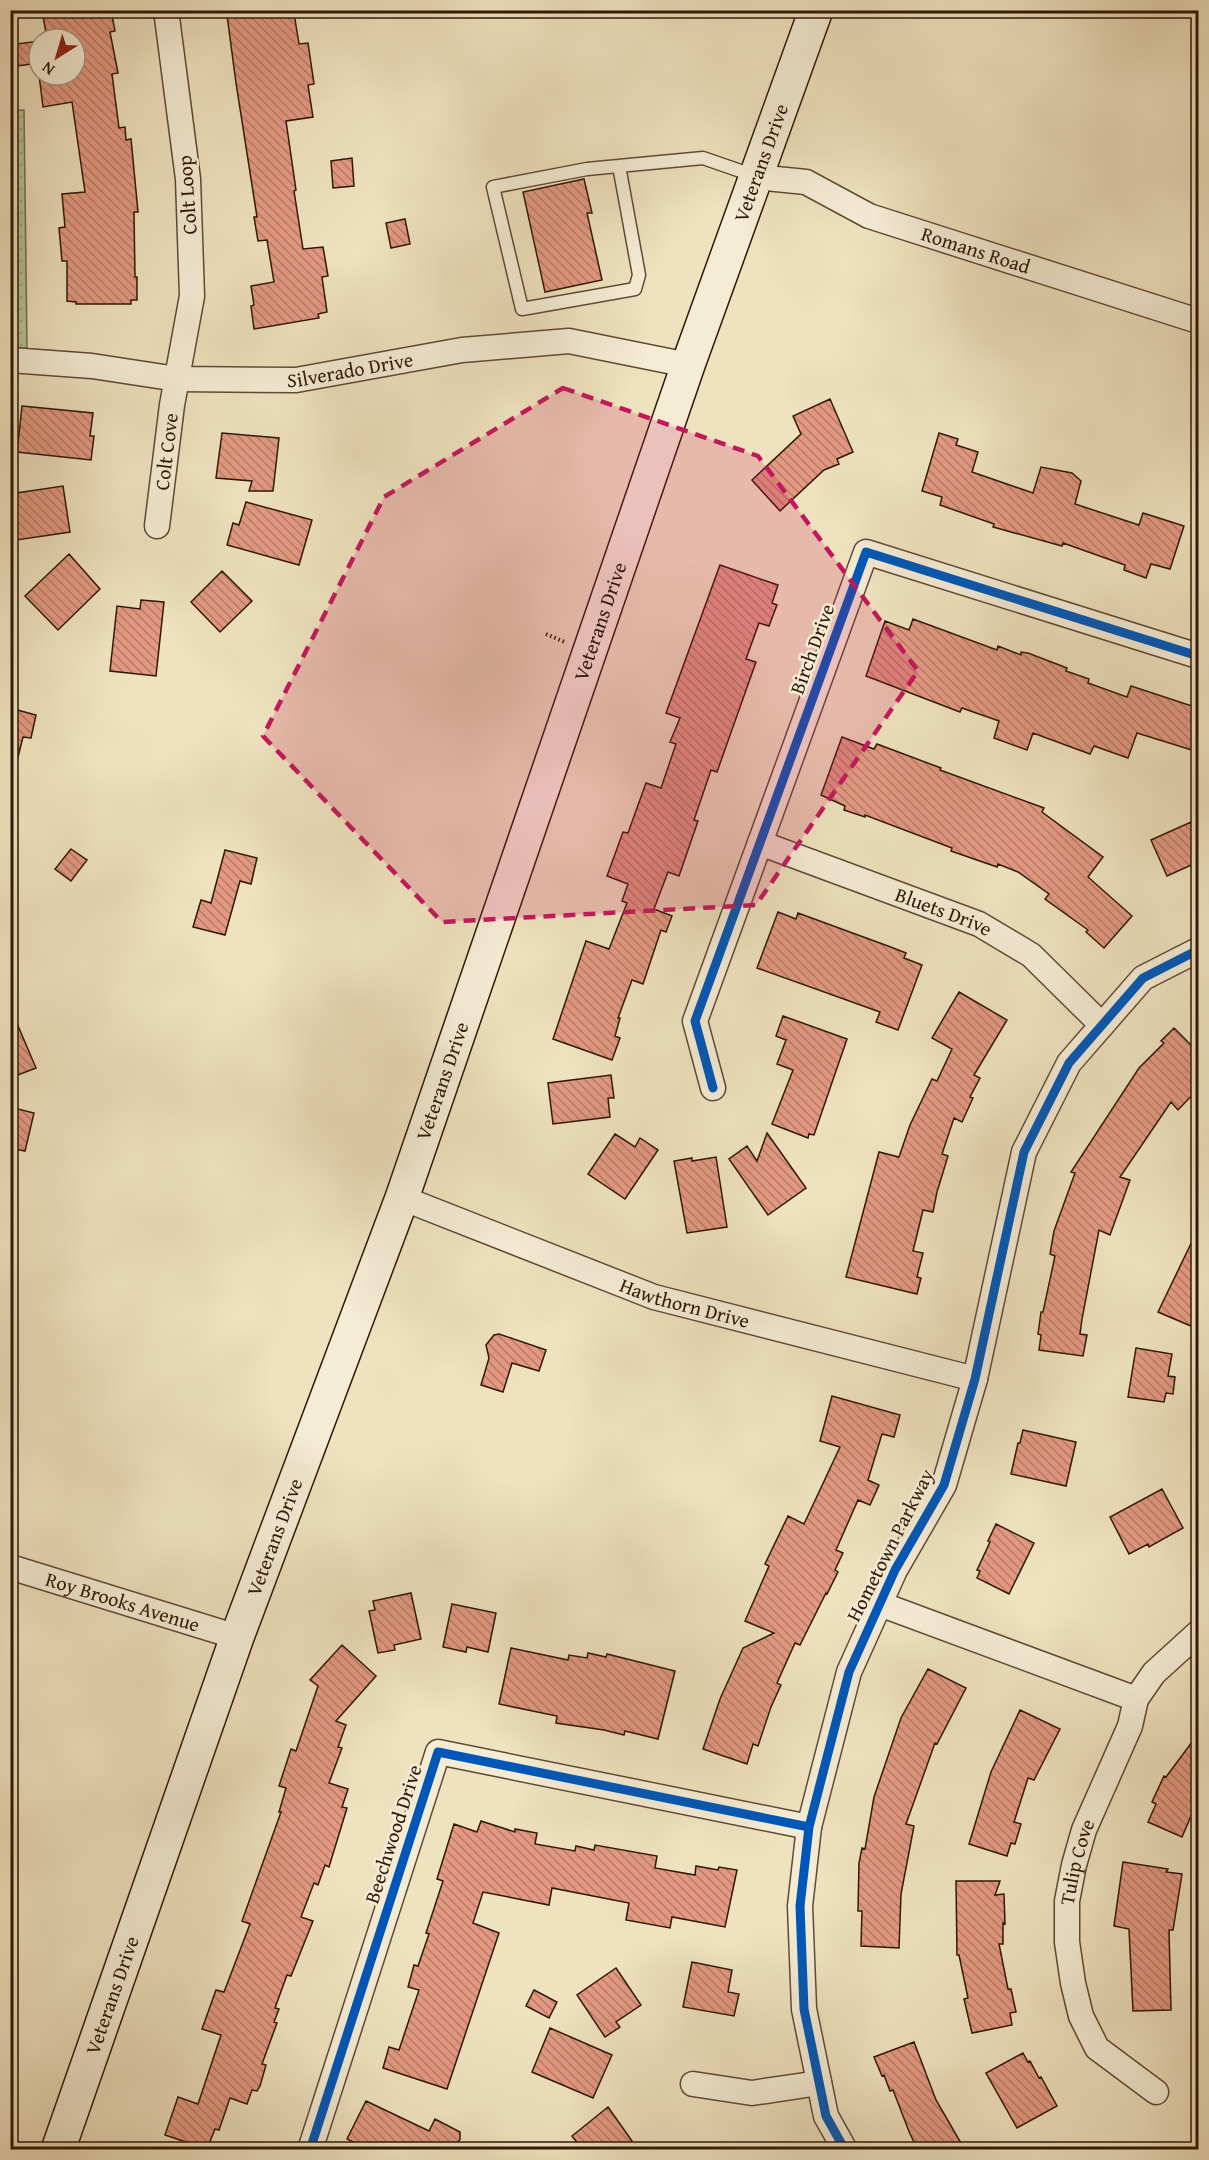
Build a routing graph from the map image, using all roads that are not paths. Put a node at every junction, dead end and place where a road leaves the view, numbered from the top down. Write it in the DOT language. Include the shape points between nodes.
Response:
graph roads {
  1 [pos="166,10"];
  2 [pos="816,10"];
  3 [pos="620,166"];
  4 [pos="756,177"];
  5 [pos="1198,321"];
  6 [pos="10,360"];
  7 [pos="688,365"];
  8 [pos="177,379"];
  9 [pos="157,526"];
  10 [pos="1198,656"];
  11 [pos="760,843"];
  12 [pos="1198,950"];
  13 [pos="1102,1025"];
  14 [pos="713,1088"];
  15 [pos="402,1198"];
  16 [pos="975,1379"];
  17 [pos="10,1567"];
  18 [pos="880,1604"];
  19 [pos="1198,1634"];
  20 [pos="237,1636"];
  21 [pos="1137,1699"];
  22 [pos="809,1827"];
  23 [pos="819,2083"];
  24 [pos="693,2084"];
  25 [pos="1156,2092"];
  26 [pos="58,2150"];
  27 [pos="310,2150"];
  28 [pos="845,2150"];
  1 -- 8 [label="street, Colt Loop" via="188,179 192,296"];
  2 -- 4 [label="main road, Veterans Drive"];
  3 -- 3 [label="lane" via="493,188 522,309 635,289 639,275"];
  3 -- 4 [label="lane" via="703,158"];
  4 -- 5 [label="street, Romans Road" via="806,182 869,216"];
  4 -- 7 [label="main road, Veterans Drive"];
  6 -- 8 [label="street, Silverado Drive" via="92,366"];
  7 -- 8 [label="street, Silverado Drive" via="569,341 462,350 296,380"];
  7 -- 15 [label="main road, Veterans Drive"];
  8 -- 9 [label="street, Colt Cove"];
  10 -- 11 [label="street, Birch Drive" via="866,552"];
  11 -- 13 [label="street, Bluets Drive" via="979,924 1031,955"];
  11 -- 14 [label="street, Birch Drive" via="695,1021"];
  12 -- 13 [label="street, Hometown Parkway" via="1143,978"];
  13 -- 16 [label="street, Hometown Parkway" via="1069,1063 1024,1152"];
  15 -- 16 [label="street, Hawthorn Drive" via="654,1297"];
  15 -- 20 [label="main road, Veterans Drive"];
  16 -- 18 [label="street, Hometown Parkway" via="944,1485"];
  17 -- 20 [label="street, Roy Brooks Avenue"];
  18 -- 21 [label="street"];
  18 -- 22 [label="street, Hometown Parkway" via="849,1672"];
  19 -- 21 [label="street, Tulip Cove" via="1154,1673"];
  20 -- 26 [label="main road, Veterans Drive"];
  21 -- 25 [label="street, Tulip Cove" via="1130,1726 1084,1830 1067,1901 1067,1942 1081,2016 1097,2049"];
  22 -- 23 [label="street, Hometown Parkway" via="800,1906 804,2009"];
  22 -- 27 [label="street, Beechwood Drive" via="438,1752"];
  23 -- 24 [label="street" via="752,2093"];
  23 -- 28 [label="street, Hometown Parkway" via="826,2116"];
}
